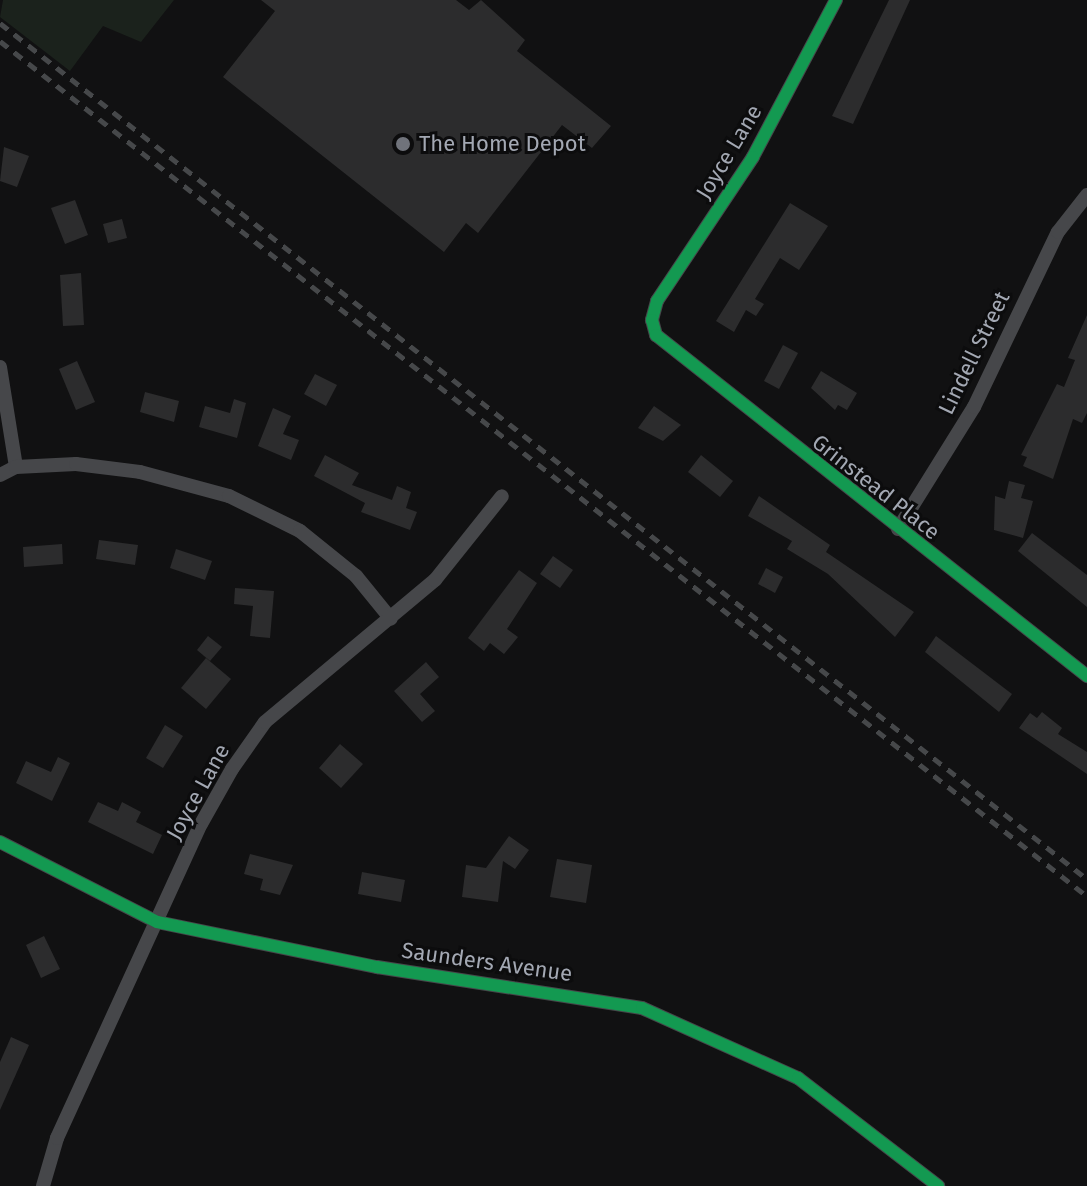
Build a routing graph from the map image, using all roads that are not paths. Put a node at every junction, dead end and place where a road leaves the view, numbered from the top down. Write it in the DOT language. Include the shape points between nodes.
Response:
graph roads {
  1 [pos="836,0"];
  2 [pos="1087,195"];
  3 [pos="652,320"];
  4 [pos="0,367"];
  5 [pos="16,467"];
  6 [pos="0,475"];
  7 [pos="502,496"];
  8 [pos="898,529"];
  9 [pos="391,619"];
  10 [pos="1087,676"];
  11 [pos="0,842"];
  12 [pos="157,922"];
  13 [pos="43,1186"];
  14 [pos="938,1186"];
  1 -- 3 [label="street, Joyce Lane" via="753,157 657,301"];
  2 -- 8 [label="street, Lindell Street" via="1058,232 974,407"];
  3 -- 8 [label="street, Grinstead Place" via="656,335"];
  4 -- 5 [label="street"];
  5 -- 6 [label="street"];
  5 -- 9 [label="street" via="76,464 140,472 229,496 300,531 356,576"];
  7 -- 9 [label="street, Joyce Lane" via="465,546"];
  8 -- 10 [label="street, Grinstead Place"];
  9 -- 12 [label="street, Joyce Lane" via="265,722 201,824"];
  11 -- 12 [label="street, Saunders Avenue"];
  12 -- 13 [label="street, Joyce Lane" via="57,1138"];
  12 -- 14 [label="street, Saunders Avenue" via="377,967 642,1008 798,1078"];
}
